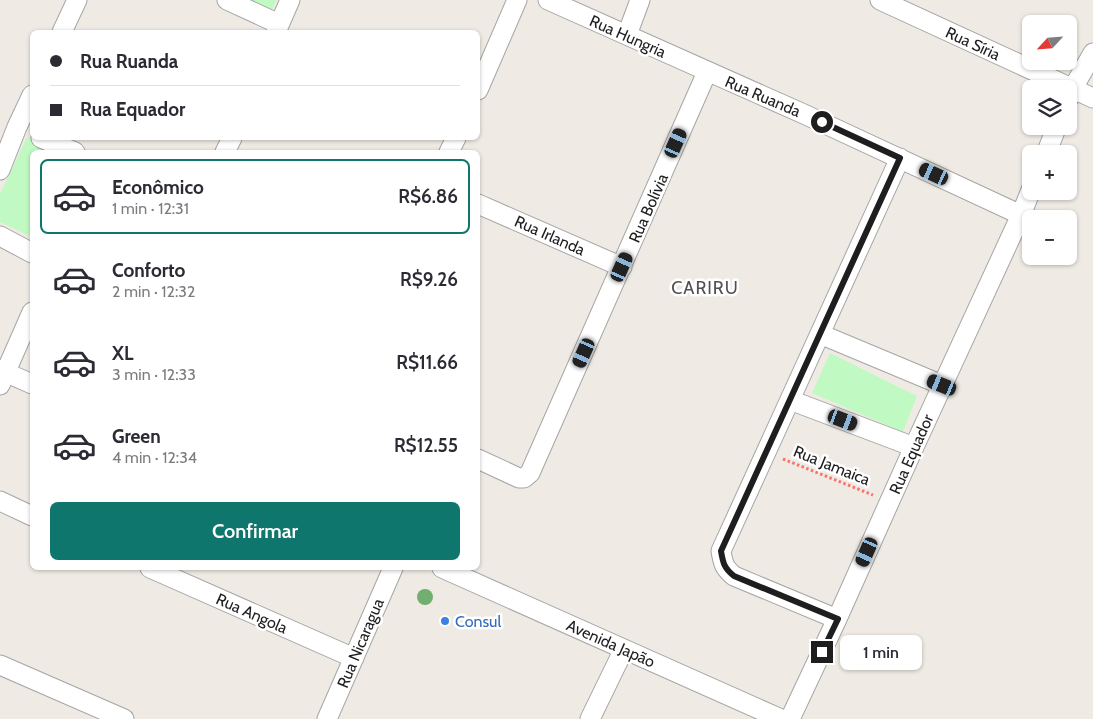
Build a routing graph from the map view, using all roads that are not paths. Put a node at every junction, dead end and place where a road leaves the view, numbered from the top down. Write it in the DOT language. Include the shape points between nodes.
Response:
graph roads {
  1 [pos="77,0"];
  2 [pos="227,0"];
  3 [pos="290,0"];
  4 [pos="517,0"];
  5 [pos="548,0"];
  6 [pos="640,0"];
  7 [pos="880,0"];
  8 [pos="278,28"];
  9 [pos="63,30"];
  10 [pos="627,36"];
  11 [pos="1093,53"];
  12 [pos="708,72"];
  13 [pos="1044,80"];
  14 [pos="1077,82"];
  15 [pos="480,85"];
  16 [pos="1077,94"];
  17 [pos="1093,98"];
  18 [pos="30,105"];
  19 [pos="25,131"];
  20 [pos="46,140"];
  21 [pos="70,150"];
  22 [pos="900,158"];
  23 [pos="0,170"];
  24 [pos="1027,200"];
  25 [pos="480,205"];
  26 [pos="1021,215"];
  27 [pos="0,236"];
  28 [pos="30,252"];
  29 [pos="622,267"];
  30 [pos="30,316"];
  31 [pos="820,334"];
  32 [pos="2,376"];
  33 [pos="30,383"];
  34 [pos="942,385"];
  35 [pos="790,400"];
  36 [pos="914,447"];
  37 [pos="480,460"];
  38 [pos="0,501"];
  39 [pos="30,515"];
  40 [pos="155,570"];
  41 [pos="392,570"];
  42 [pos="446,570"];
  43 [pos="838,619"];
  44 [pos="624,649"];
  45 [pos="354,658"];
  46 [pos="0,665"];
  47 [pos="760,715"];
  48 [pos="124,719"];
  49 [pos="327,719"];
  50 [pos="590,719"];
  51 [pos="781,719"];
  52 [pos="790,719"];
  1 -- 9 [label="street"];
  2 -- 8 [label="street"];
  3 -- 8 [label="street"];
  4 -- 15 [label="street"];
  5 -- 10 [label="street, Rua Hungria"];
  6 -- 10 [label="street"];
  7 -- 13 [label="street, Rua Síria"];
  10 -- 12 [label="street, Rua Hungria"];
  11 -- 14 [label="street"];
  12 -- 22 [label="street, Rua Ruanda"];
  12 -- 29 [label="street, Rua Bolívia"];
  16 -- 17 [label="street, Rua Síria"];
  18 -- 19 [label="street"];
  19 -- 23 [label="street"];
  20 -- 21 [label="street"];
  22 -- 26 [label="street, Rua Ruanda"];
  22 -- 31 [label="street"];
  24 -- 26 [label="street, Rua Equador"];
  25 -- 29 [label="street, Rua Irlanda"];
  26 -- 34 [label="street, Rua Equador"];
  27 -- 28 [label="street"];
  29 -- 37 [label="street, Rua Bolívia" via="530,474 519,478"];
  30 -- 32 [label="street"];
  31 -- 34 [label="street"];
  31 -- 35 [label="street"];
  32 -- 33 [label="street"];
  34 -- 36 [label="street, Rua Equador"];
  35 -- 36 [label="street"];
  35 -- 43 [label="street" via="721,551 723,562 726,570 734,576"];
  36 -- 43 [label="street, Rua Equador"];
  38 -- 39 [label="street"];
  40 -- 45 [label="street, Rua Angola"];
  41 -- 45 [label="street, Rua Nicaragua"];
  42 -- 44 [label="street, Avenida Japão"];
  43 -- 52 [label="street, Rua Equador"];
  44 -- 47 [label="street, Avenida Japão"];
  44 -- 50 [label="street"];
  45 -- 49 [label="street, Rua Nicaragua"];
  46 -- 48 [label="street"];
  47 -- 51 [label="street, Avenida Japão"];
}
